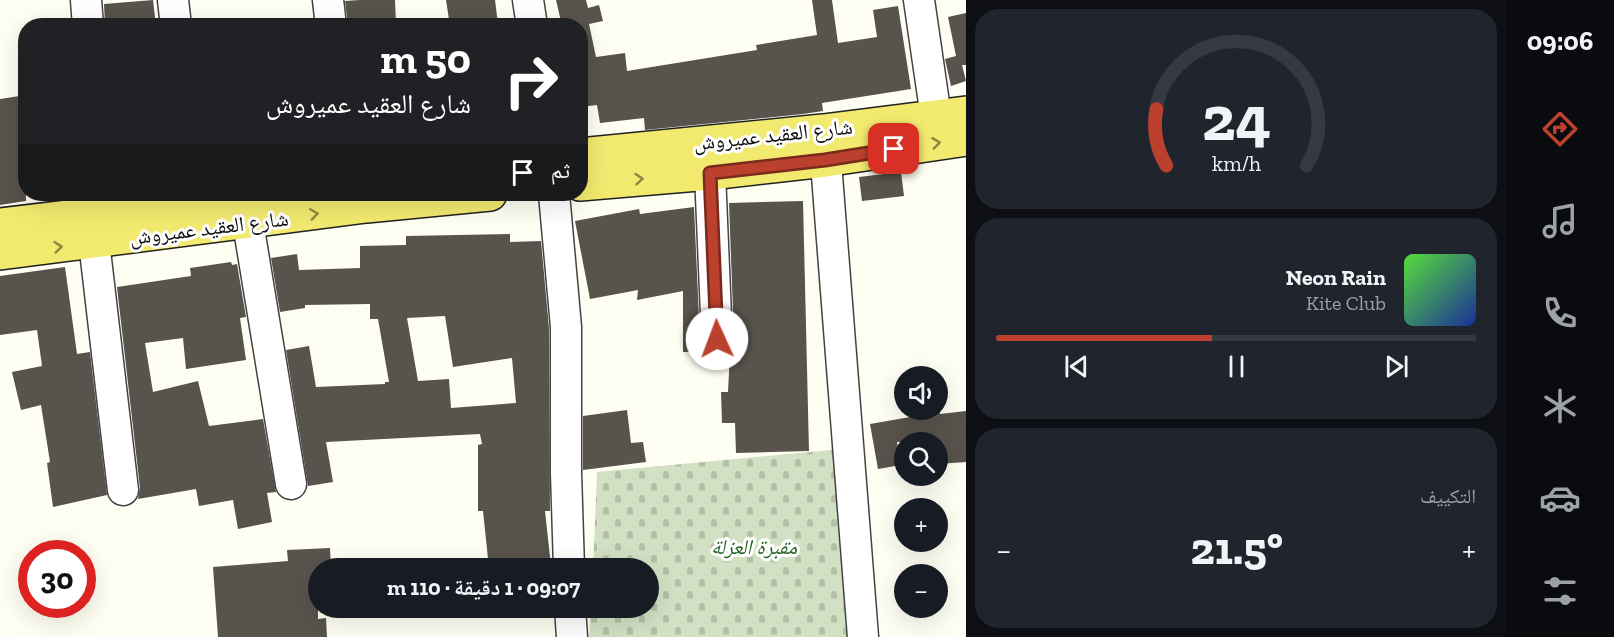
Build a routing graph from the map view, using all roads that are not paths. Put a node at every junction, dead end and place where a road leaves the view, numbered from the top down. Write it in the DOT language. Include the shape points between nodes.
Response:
graph roads {
  1 [pos="86,0"];
  2 [pos="172,0"];
  3 [pos="328,0"];
  4 [pos="528,0"];
  5 [pos="919,0"];
  6 [pos="87,18"];
  7 [pos="175,18"];
  8 [pos="330,18"];
  9 [pos="531,18"];
  10 [pos="951,115"];
  11 [pos="966,139"];
  12 [pos="824,145"];
  13 [pos="588,155"];
  14 [pos="710,173"];
  15 [pos="588,183"];
  16 [pos="125,201"];
  17 [pos="418,201"];
  18 [pos="555,201"];
  19 [pos="107,202"];
  20 [pos="248,223"];
  21 [pos="0,225"];
  22 [pos="94,242"];
  23 [pos="0,253"];
  24 [pos="717,339"];
  25 [pos="291,484"];
  26 [pos="123,490"];
  27 [pos="569,558"];
  28 [pos="571,618"];
  29 [pos="572,637"];
  30 [pos="863,637"];
  1 -- 6 [label="street"];
  2 -- 7 [label="street"];
  3 -- 8 [label="street"];
  4 -- 9 [label="street"];
  5 -- 10 [label="street"];
  10 -- 12 [label="main road, شارع العقيد عميروش"];
  12 -- 11 [label="main road, شارع العقيد عميروش, one-way"];
  12 -- 13 [label="main road, شارع العقيد عميروش"];
  12 -- 14 [label="main road, شارع العقيد عميروش"];
  12 -- 30 [label="street"];
  15 -- 14 [label="main road, شارع العقيد عميروش, one-way"];
  14 -- 24 [label="street"];
  16 -- 19 [label="main road, شارع العقيد عميروش"];
  20 -- 17 [label="main road, شارع العقيد عميروش, one-way"];
  18 -- 27 [label="street" via="567,327"];
  19 -- 21 [label="main road, شارع العقيد عميروش"];
  20 -- 22 [label="main road, شارع العقيد عميروش"];
  20 -- 25 [label="street"];
  23 -- 22 [label="main road, شارع العقيد عميروش, one-way"];
  22 -- 26 [label="street"];
  28 -- 29 [label="street"];
}
